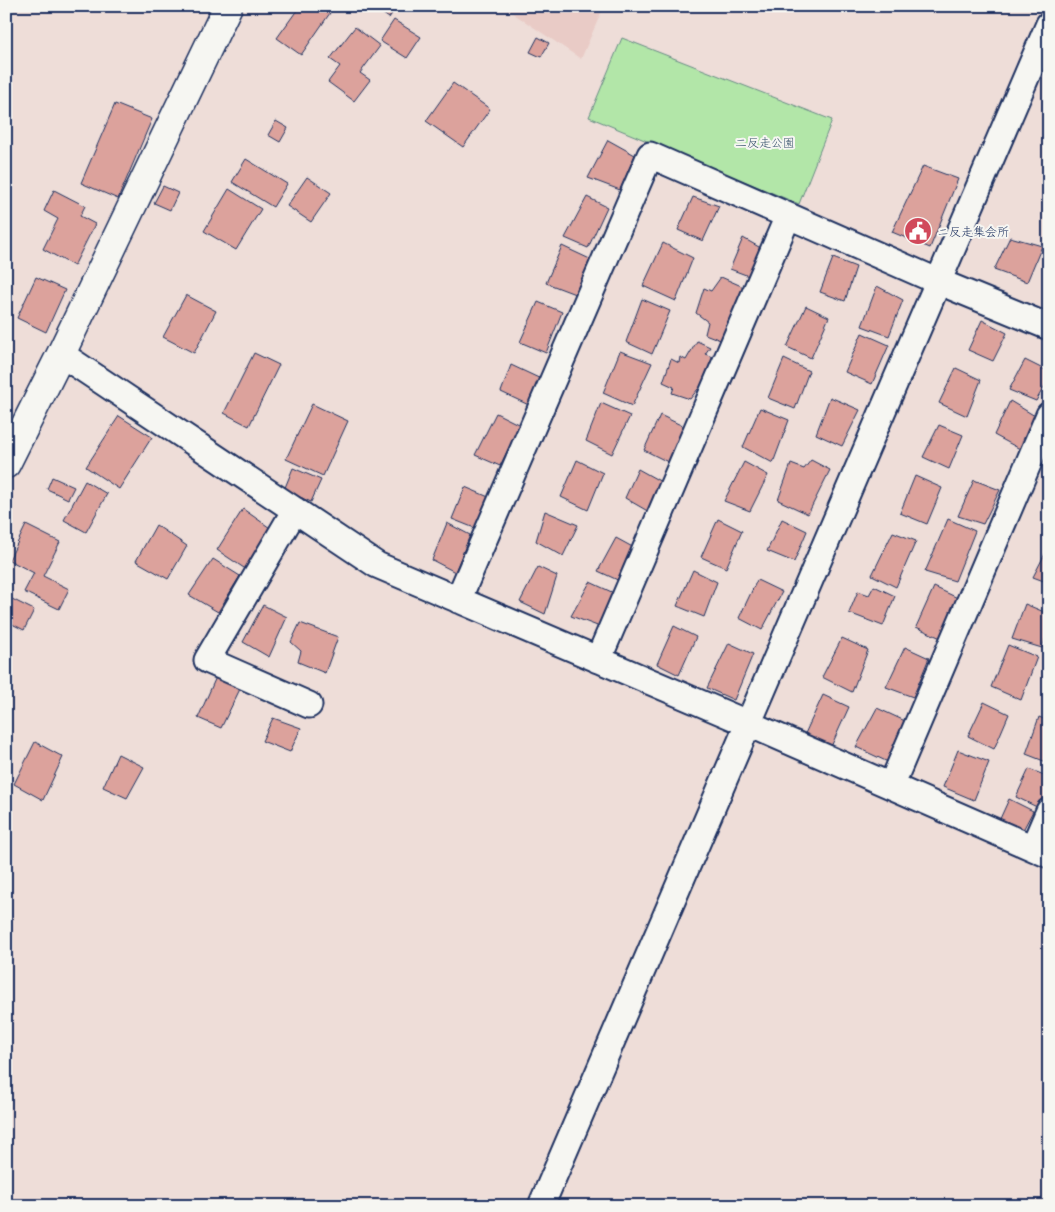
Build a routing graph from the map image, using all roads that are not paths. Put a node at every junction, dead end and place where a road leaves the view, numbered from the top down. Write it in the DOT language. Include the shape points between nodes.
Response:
graph roads {
  1 [pos="228,6"];
  2 [pos="1049,24"];
  3 [pos="788,216"];
  4 [pos="937,281"];
  5 [pos="1049,327"];
  6 [pos="61,354"];
  7 [pos="1049,415"];
  8 [pos="6,464"];
  9 [pos="295,510"];
  10 [pos="458,600"];
  11 [pos="598,660"];
  12 [pos="309,705"];
  13 [pos="747,723"];
  14 [pos="891,786"];
  15 [pos="1049,810"];
  16 [pos="1041,851"];
  17 [pos="541,1206"];
  1 -- 6 [label="street"];
  2 -- 4 [label="street"];
  3 -- 4 [label="street"];
  3 -- 10 [label="street" via="650,155"];
  3 -- 11 [label="street"];
  4 -- 5 [label="street"];
  4 -- 13 [label="street"];
  6 -- 8 [label="street"];
  6 -- 9 [label="street"];
  7 -- 14 [label="street"];
  9 -- 10 [label="street" via="377,565"];
  9 -- 12 [label="street" via="207,660"];
  10 -- 11 [label="street"];
  11 -- 13 [label="street"];
  13 -- 14 [label="street"];
  13 -- 17 [label="street"];
  14 -- 16 [label="street"];
  15 -- 16 [label="street"];
}
